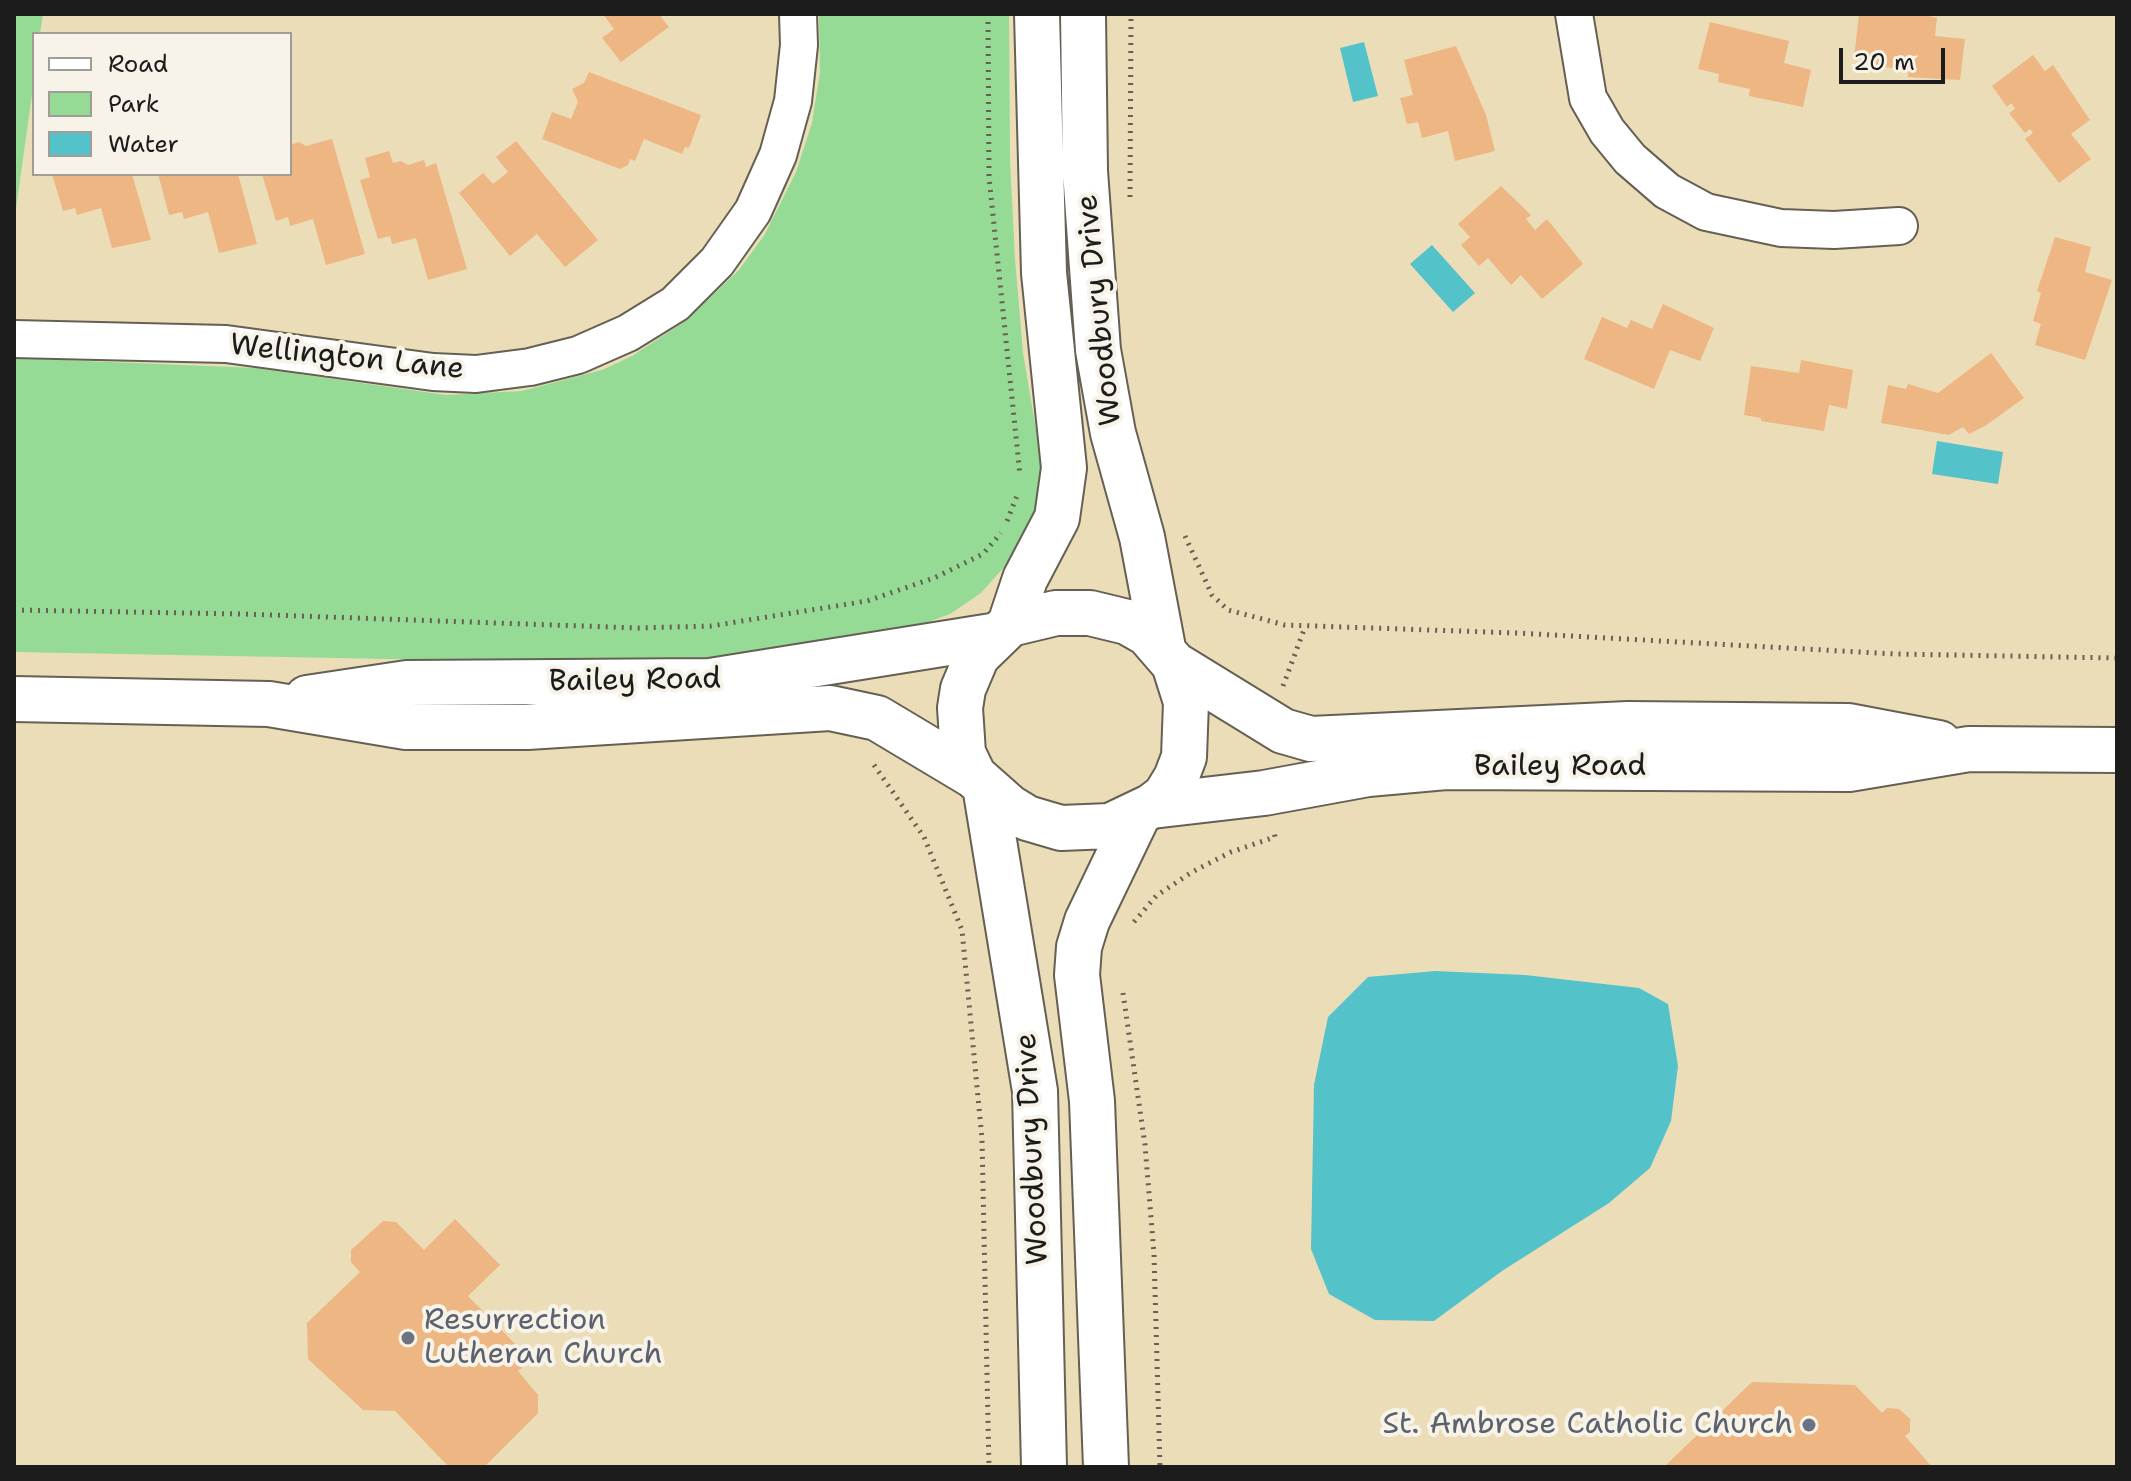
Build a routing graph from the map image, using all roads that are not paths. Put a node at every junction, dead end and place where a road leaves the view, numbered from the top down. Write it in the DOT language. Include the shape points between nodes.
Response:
graph roads {
  1 [pos="798,14"];
  2 [pos="1037,14"];
  3 [pos="1083,14"];
  4 [pos="1574,14"];
  5 [pos="1899,226"];
  6 [pos="14,339"];
  7 [pos="1004,629"];
  8 [pos="1169,656"];
  9 [pos="14,699"];
  10 [pos="269,704"];
  11 [pos="1969,749"];
  12 [pos="2117,750"];
  13 [pos="980,781"];
  14 [pos="1145,810"];
  15 [pos="1044,1467"];
  16 [pos="1106,1467"];
  1 -- 6 [label="street, Wellington Lane" via="793,101 778,155 753,211 717,262 675,304 578,355 530,367 447,373 226,344"];
  2 -- 7 [label="main road, Woodbury Drive" via="1040,216 1064,482 1054,527"];
  3 -- 8 [label="main road, Woodbury Drive" via="1086,185 1099,358"];
  4 -- 5 [label="street" via="1588,98 1623,150 1667,191 1706,212 1781,228"];
  7 -- 8 [label="main road" via="1056,613 1090,613 1127,622"];
  7 -- 10 [label="main road, Bailey Road" via="710,681 407,683"];
  7 -- 13 [label="main road" via="977,656 961,699 960,738"];
  8 -- 11 [label="main road, Bailey Road" via="1276,727 1311,739 1579,724 1849,726"];
  8 -- 14 [label="main road" via="1186,702 1184,757 1165,796"];
  9 -- 10 [label="main road, Bailey Road"];
  10 -- 13 [label="main road, Bailey Road" via="406,727 543,726 848,710 888,723"];
  11 -- 12 [label="main road, Bailey Road"];
  11 -- 14 [label="main road, Bailey Road" via="1849,769 1446,767 1368,774"];
  13 -- 14 [label="main road" via="1027,818 1061,828 1110,826"];
  13 -- 15 [label="main road, Woodbury Drive" via="1035,1091"];
  14 -- 16 [label="main road, Woodbury Drive" via="1084,929 1077,975 1092,1101"];
}
